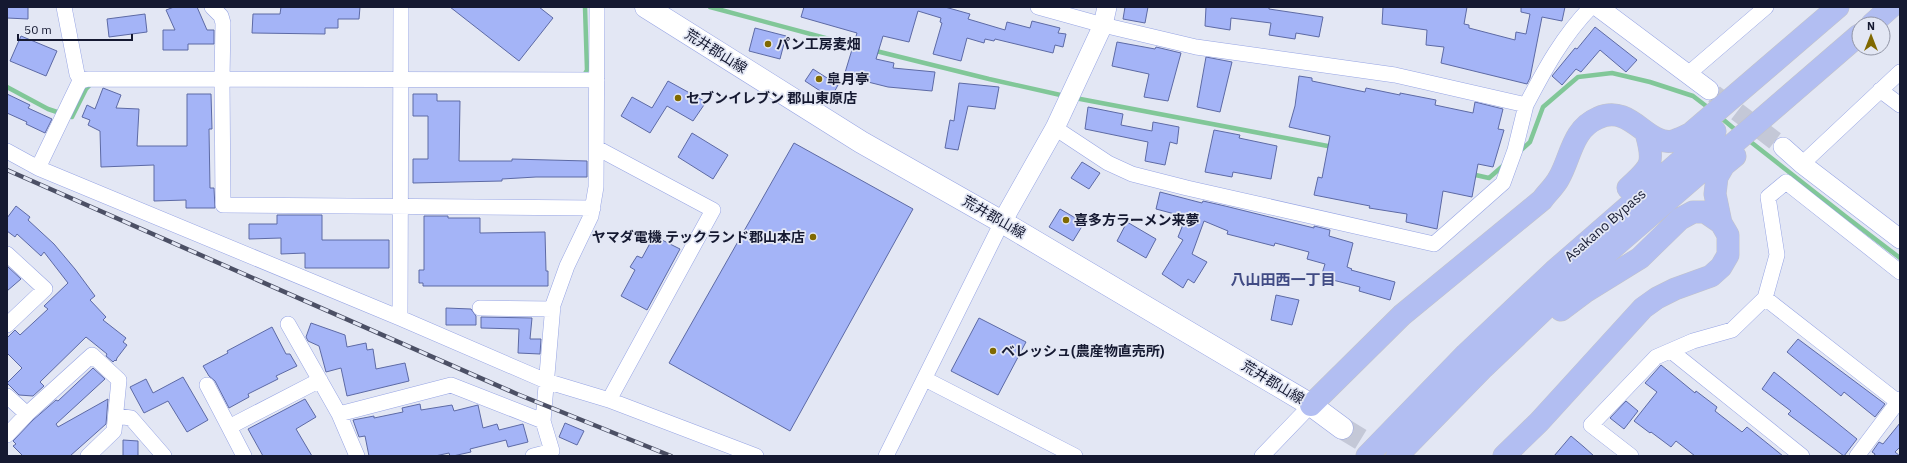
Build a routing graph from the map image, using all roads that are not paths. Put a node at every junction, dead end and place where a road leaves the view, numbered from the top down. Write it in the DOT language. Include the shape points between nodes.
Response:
graph roads {
  1 [pos="64,7"];
  2 [pos="212,7"];
  3 [pos="401,7"];
  4 [pos="597,7"];
  5 [pos="646,7"];
  6 [pos="1038,7"];
  7 [pos="1107,7"];
  8 [pos="1591,7"];
  9 [pos="1598,7"];
  10 [pos="1766,7"];
  11 [pos="1838,7"];
  12 [pos="1855,7"];
  13 [pos="1891,7"];
  14 [pos="1881,16"];
  15 [pos="1103,25"];
  16 [pos="1851,42"];
  17 [pos="1900,72"];
  18 [pos="1688,74"];
  19 [pos="222,79"];
  20 [pos="402,79"];
  21 [pos="597,80"];
  22 [pos="81,81"];
  23 [pos="1709,90"];
  24 [pos="1880,90"];
  25 [pos="1792,94"];
  26 [pos="1900,105"];
  27 [pos="1526,106"];
  28 [pos="1055,128"];
  29 [pos="1646,133"];
  30 [pos="1783,147"];
  31 [pos="597,148"];
  32 [pos="7,151"];
  33 [pos="1802,164"];
  34 [pos="38,168"];
  35 [pos="401,207"];
  36 [pos="593,208"];
  37 [pos="1002,222"];
  38 [pos="1722,223"];
  39 [pos="1900,239"];
  40 [pos="7,254"];
  41 [pos="1554,271"];
  42 [pos="1900,272"];
  43 [pos="1765,298"];
  44 [pos="480,308"];
  45 [pos="553,309"];
  46 [pos="400,318"];
  47 [pos="288,324"];
  48 [pos="7,325"];
  49 [pos="1671,351"];
  50 [pos="1482,369"];
  51 [pos="925,379"];
  52 [pos="320,380"];
  53 [pos="546,381"];
  54 [pos="207,385"];
  55 [pos="7,396"];
  56 [pos="609,400"];
  57 [pos="1899,400"];
  58 [pos="1312,406"];
  59 [pos="27,414"];
  60 [pos="339,414"];
  61 [pos="116,416"];
  62 [pos="543,422"];
  63 [pos="229,426"];
  64 [pos="1342,428"];
  65 [pos="7,435"];
  66 [pos="555,453"];
  67 [pos="88,456"];
  68 [pos="164,456"];
  69 [pos="244,456"];
  70 [pos="357,456"];
  71 [pos="533,456"];
  72 [pos="756,456"];
  73 [pos="886,456"];
  74 [pos="1075,456"];
  75 [pos="1262,456"];
  76 [pos="1367,456"];
  77 [pos="1397,456"];
  78 [pos="1504,456"];
  79 [pos="1630,456"];
  80 [pos="1802,456"];
  81 [pos="1856,456"];
  1 -- 22 [label="street" via="77,74"];
  2 -- 19 [label="street" via="221,16 223,23"];
  3 -- 20 [label="street"];
  4 -- 21 [label="street"];
  5 -- 37 [label="main road, 荒井郡山線" via="861,142"];
  6 -- 15 [label="street"];
  7 -- 15 [label="street"];
  8 -- 27 [label="street" via="1550,58"];
  9 -- 18 [label="street"];
  10 -- 18 [label="street"];
  11 -- 29 [label="highway" via="1690,134 1672,141"];
  12 -- 41 [label="highway, Asakano Bypass" via="1796,62 1677,162"];
  13 -- 14 [label="highway"];
  15 -- 27 [label="street" via="1196,46 1395,75"];
  15 -- 28 [label="street"];
  16 -- 25 [label="highway, Asakano Bypass"];
  17 -- 24 [label="street"];
  18 -- 23 [label="street"];
  19 -- 20 [label="street"];
  19 -- 22 [label="street"];
  19 -- 35 [label="street" via="223,205"];
  20 -- 21 [label="street"];
  20 -- 35 [label="street"];
  21 -- 31 [label="street"];
  22 -- 34 [label="street"];
  24 -- 26 [label="street"];
  24 -- 33 [label="street"];
  25 -- 38 [label="highway" via="1781,116 1724,165 1717,177 1715,194"];
  25 -- 50 [label="highway, Asakano Bypass" via="1571,284"];
  27 -- 28 [label="street" via="1515,150 1503,183 1434,244 1132,174 1108,163"];
  28 -- 37 [label="street"];
  29 -- 41 [label="highway" via="1651,158 1648,170 1588,226"];
  29 -- 58 [label="highway" via="1635,122 1617,115 1598,117 1581,129 1559,179 1542,200 1402,315"];
  30 -- 33 [label="street"];
  31 -- 36 [label="street"];
  31 -- 56 [label="street" via="713,210"];
  32 -- 34 [label="street"];
  33 -- 39 [label="street"];
  34 -- 46 [label="street"];
  35 -- 36 [label="street"];
  35 -- 46 [label="street"];
  36 -- 45 [label="street" via="564,272"];
  37 -- 51 [label="street"];
  37 -- 58 [label="main road, 荒井郡山線"];
  38 -- 50 [label="highway" via="1705,212 1693,212 1680,219 1640,258 1585,292"];
  38 -- 78 [label="highway" via="1728,235 1728,255 1721,267 1710,276 1675,289 1643,308 1539,422"];
  40 -- 48 [label="street" via="45,289"];
  41 -- 76 [label="highway, Asakano Bypass" via="1466,354"];
  42 -- 43 [label="street" via="1786,182 1768,197 1777,255"];
  43 -- 49 [label="street" via="1732,330 1692,341"];
  43 -- 57 [label="street"];
  44 -- 45 [label="street"];
  45 -- 53 [label="street"];
  46 -- 53 [label="street"];
  47 -- 52 [label="street"];
  49 -- 79 [label="street" via="1656,357 1591,425"];
  49 -- 80 [label="street"];
  50 -- 77 [label="highway, Asakano Bypass"];
  51 -- 73 [label="street"];
  51 -- 74 [label="street"];
  52 -- 60 [label="street"];
  52 -- 63 [label="street"];
  53 -- 56 [label="street"];
  53 -- 62 [label="street"];
  54 -- 63 [label="street"];
  55 -- 59 [label="street"];
  56 -- 72 [label="street"];
  57 -- 81 [label="street"];
  58 -- 64 [label="main road, 荒井郡山線"];
  58 -- 75 [label="street"];
  59 -- 61 [label="street" via="92,355 119,380"];
  59 -- 65 [label="street"];
  60 -- 62 [label="street" via="451,385"];
  60 -- 70 [label="street"];
  61 -- 67 [label="street" via="114,431"];
  61 -- 68 [label="street" via="131,418"];
  62 -- 66 [label="street"];
  63 -- 69 [label="street"];
  66 -- 71 [label="street"];
}
